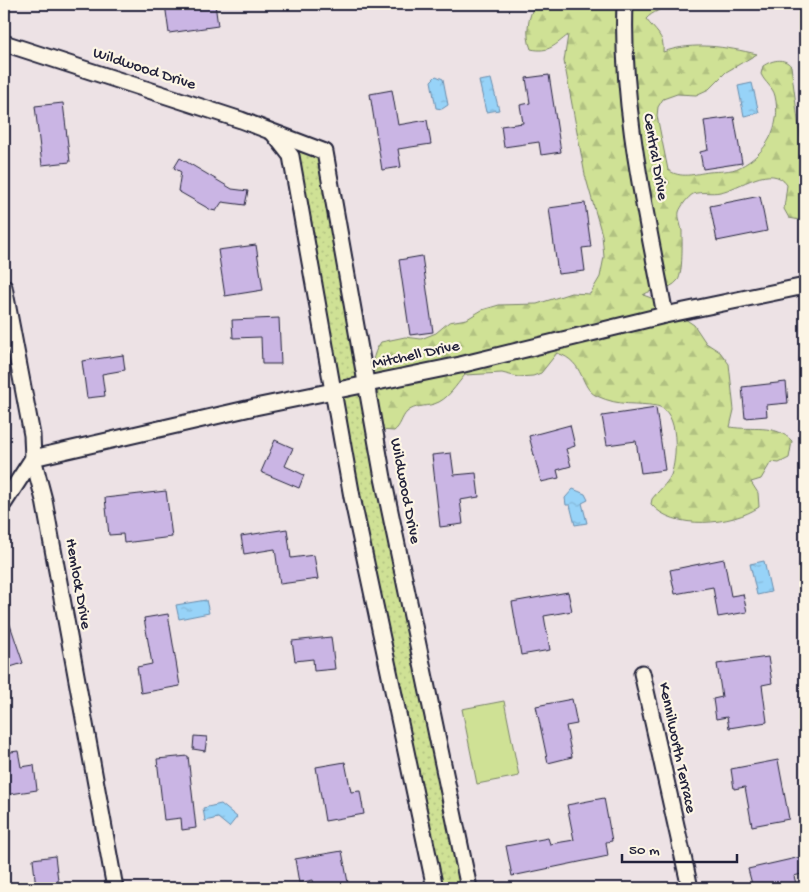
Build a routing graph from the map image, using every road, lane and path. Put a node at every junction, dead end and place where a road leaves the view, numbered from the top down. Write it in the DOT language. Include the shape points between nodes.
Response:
graph roads {
  1 [pos="625,4"];
  2 [pos="4,43"];
  3 [pos="273,133"];
  4 [pos="805,286"];
  5 [pos="4,287"];
  6 [pos="665,315"];
  7 [pos="366,384"];
  8 [pos="334,391"];
  9 [pos="33,458"];
  10 [pos="4,503"];
  11 [pos="642,673"];
  12 [pos="115,888"];
  13 [pos="435,888"];
  14 [pos="469,888"];
  15 [pos="690,888"];
  1 -- 6 [label="street, Central Drive" via="625,87"];
  2 -- 3 [label="street, Wildwood Drive"];
  3 -- 7 [label="street, Wildwood Drive" via="325,152"];
  3 -- 8 [label="street, Wildwood Drive" via="291,156"];
  4 -- 6 [label="street, Mitchell Drive"];
  5 -- 9 [label="street, Hemlock Drive" via="32,435"];
  6 -- 7 [label="street, Mitchell Drive" via="460,365"];
  7 -- 8 [label="street, Mitchell Drive"];
  7 -- 14 [label="street, Wildwood Drive"];
  8 -- 9 [label="street, Mitchell Drive"];
  8 -- 13 [label="street, Wildwood Drive" via="352,497"];
  9 -- 10 [label="street"];
  9 -- 12 [label="street, Hemlock Drive" via="44,500"];
  11 -- 15 [label="street, Kennilworth Terrace"];
}
